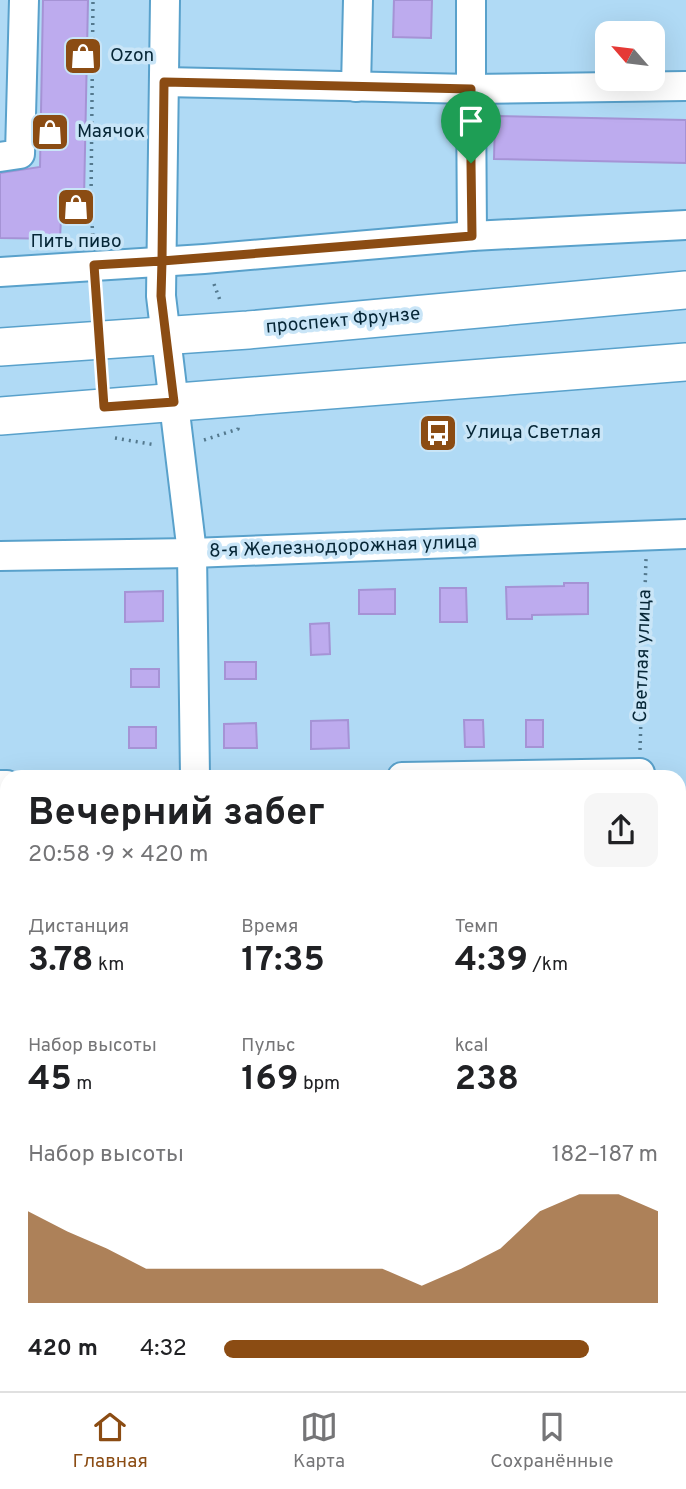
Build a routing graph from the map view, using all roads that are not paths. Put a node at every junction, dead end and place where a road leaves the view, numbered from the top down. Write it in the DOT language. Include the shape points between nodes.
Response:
graph roads {
  1 [pos="24,0"];
  2 [pos="165,0"];
  3 [pos="358,0"];
  4 [pos="471,0"];
  5 [pos="164,82"];
  6 [pos="356,86"];
  7 [pos="686,86"];
  8 [pos="471,89"];
  9 [pos="0,157"];
  10 [pos="686,225"];
  11 [pos="472,236"];
  12 [pos="162,261"];
  13 [pos="0,272"];
  14 [pos="686,289"];
  15 [pos="166,335"];
  16 [pos="0,347"];
  17 [pos="686,362"];
  18 [pos="174,402"];
  19 [pos="0,416"];
  20 [pos="686,534"];
  21 [pos="192,553"];
  22 [pos="0,556"];
  23 [pos="195,770"];
  1 -- 9 [label="street" via="20,154"];
  2 -- 5 [label="street"];
  3 -- 6 [label="street"];
  4 -- 8 [label="street"];
  5 -- 6 [label="street"];
  5 -- 12 [label="street"];
  6 -- 8 [label="street"];
  7 -- 8 [label="street"];
  8 -- 11 [label="street"];
  10 -- 11 [label="street"];
  11 -- 12 [label="street"];
  12 -- 13 [label="street"];
  12 -- 15 [label="street"];
  14 -- 15 [label="main road, проспект Фрунзе"];
  15 -- 16 [label="main road, проспект Фрунзе"];
  15 -- 18 [label="street"];
  17 -- 18 [label="main road"];
  18 -- 19 [label="main road"];
  18 -- 21 [label="street"];
  20 -- 21 [label="street, 8-я Железнодорожная улица"];
  21 -- 22 [label="street, 8-я Железнодорожная улица"];
  21 -- 23 [label="street"];
}
